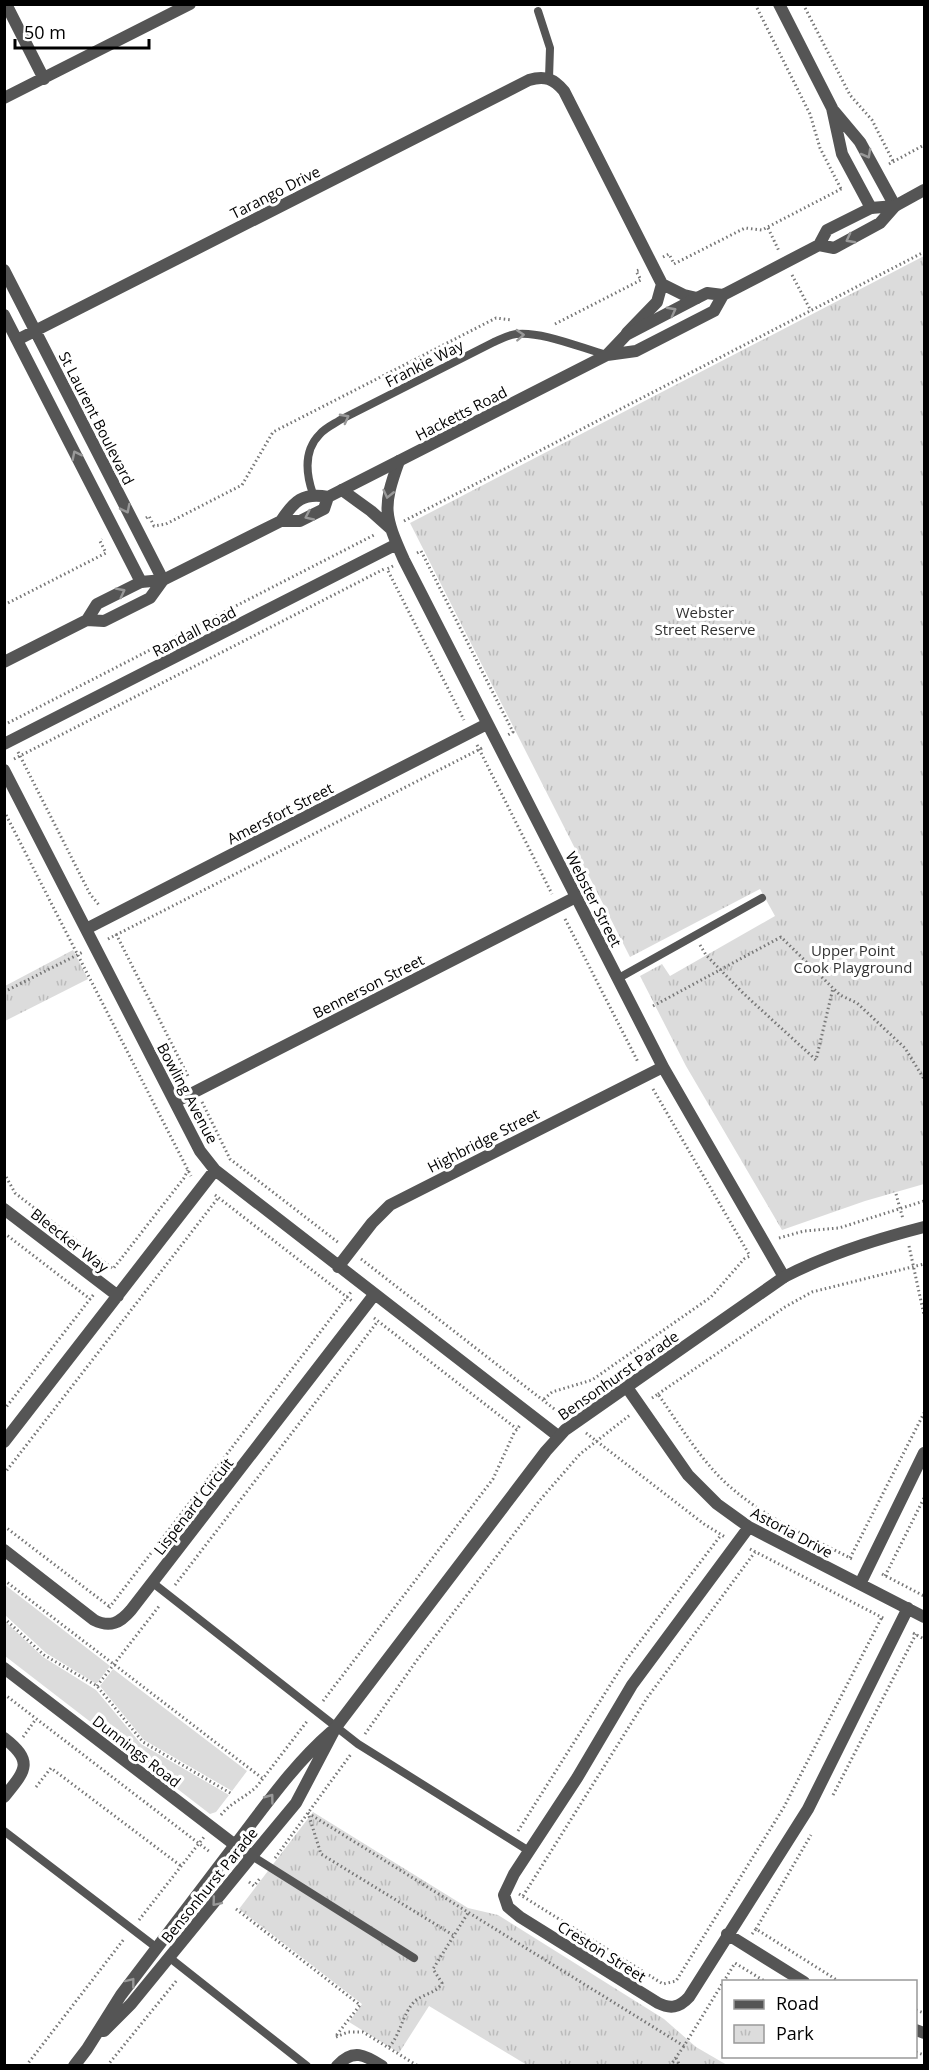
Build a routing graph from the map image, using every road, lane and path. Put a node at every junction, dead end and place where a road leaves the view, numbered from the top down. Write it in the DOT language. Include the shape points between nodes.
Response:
graph roads {
  1 [pos="6,4"];
  2 [pos="190,4"];
  3 [pos="755,4"];
  4 [pos="779,4"];
  5 [pos="803,4"];
  6 [pos="538,11"];
  7 [pos="549,78"];
  8 [pos="44,79"];
  9 [pos="4,98"];
  10 [pos="832,108"];
  11 [pos="893,161"];
  12 [pos="841,189"];
  13 [pos="924,190"];
  14 [pos="895,206"];
  15 [pos="871,208"];
  16 [pos="880,223"];
  17 [pos="819,245"];
  18 [pos="924,252"];
  19 [pos="4,270"];
  20 [pos="662,284"];
  21 [pos="723,296"];
  22 [pos="697,298"];
  23 [pos="4,315"];
  24 [pos="36,331"];
  25 [pos="626,335"];
  26 [pos="17,340"];
  27 [pos="607,355"];
  28 [pos="399,461"];
  29 [pos="342,490"];
  30 [pos="313,494"];
  31 [pos="328,496"];
  32 [pos="281,521"];
  33 [pos="390,528"];
  34 [pos="397,544"];
  35 [pos="163,580"];
  36 [pos="141,582"];
  37 [pos="150,598"];
  38 [pos="87,620"];
  39 [pos="4,662"];
  40 [pos="487,724"];
  41 [pos="4,725"];
  42 [pos="8,742"];
  43 [pos="4,770"];
  44 [pos="4,811"];
  45 [pos="576,897"];
  46 [pos="762,898"];
  47 [pos="559,906"];
  48 [pos="108,918"];
  49 [pos="86,929"];
  50 [pos="116,935"];
  51 [pos="694,935"];
  52 [pos="95,946"];
  53 [pos="78,954"];
  54 [pos="720,970"];
  55 [pos="617,979"];
  56 [pos="833,988"];
  57 [pos="4,992"];
  58 [pos="653,1006"];
  59 [pos="663,1067"];
  60 [pos="645,1076"];
  61 [pos="924,1078"];
  62 [pos="196,1091"];
  63 [pos="175,1102"];
  64 [pos="240,1167"];
  65 [pos="215,1170"];
  66 [pos="4,1173"];
  67 [pos="229,1182"];
  68 [pos="896,1194"];
  69 [pos="924,1201"];
  70 [pos="900,1208"];
  71 [pos="4,1209"];
  72 [pos="924,1228"];
  73 [pos="905,1232"];
  74 [pos="4,1233"];
  75 [pos="782,1236"];
  76 [pos="350,1251"];
  77 [pos="750,1256"];
  78 [pos="744,1259"];
  79 [pos="924,1264"];
  80 [pos="338,1267"];
  81 [pos="371,1267"];
  82 [pos="913,1267"];
  83 [pos="113,1269"];
  84 [pos="784,1277"];
  85 [pos="359,1282"];
  86 [pos="102,1284"];
  87 [pos="374,1295"];
  88 [pos="118,1296"];
  89 [pos="90,1299"];
  90 [pos="924,1315"];
  91 [pos="378,1321"];
  92 [pos="626,1386"];
  93 [pos="552,1392"];
  94 [pos="658,1394"];
  95 [pos="640,1407"];
  96 [pos="4,1410"];
  97 [pos="924,1413"];
  98 [pos="572,1423"];
  99 [pos="514,1433"];
  100 [pos="558,1436"];
  101 [pos="597,1441"];
  102 [pos="4,1442"];
  103 [pos="924,1453"];
  104 [pos="4,1474"];
  105 [pos="924,1498"];
  106 [pos="4,1526"];
  107 [pos="749,1527"];
  108 [pos="738,1543"];
  109 [pos="4,1550"];
  110 [pos="755,1552"];
  111 [pos="850,1558"];
  112 [pos="867,1567"];
  113 [pos="885,1576"];
  114 [pos="4,1580"];
  115 [pos="153,1583"];
  116 [pos="860,1584"];
  117 [pos="168,1595"];
  118 [pos="924,1596"];
  119 [pos="110,1607"];
  120 [pos="908,1608"];
  121 [pos="882,1617"];
  122 [pos="924,1617"];
  123 [pos="4,1618"];
  124 [pos="99,1622"];
  125 [pos="899,1626"];
  126 [pos="924,1639"];
  127 [pos="84,1641"];
  128 [pos="114,1665"];
  129 [pos="4,1668"];
  130 [pos="97,1686"];
  131 [pos="4,1694"];
  132 [pos="316,1710"];
  133 [pos="36,1719"];
  134 [pos="336,1727"];
  135 [pos="4,1738"];
  136 [pos="358,1744"];
  137 [pos="15,1746"];
  138 [pos="263,1779"];
  139 [pos="36,1787"];
  140 [pos="278,1788"];
  141 [pos="232,1794"];
  142 [pos="4,1797"];
  143 [pos="296,1803"];
  144 [pos="228,1806"];
  145 [pos="309,1814"];
  146 [pos="4,1831"];
  147 [pos="235,1845"];
  148 [pos="529,1851"];
  149 [pos="252,1856"];
  150 [pos="223,1862"];
  151 [pos="270,1865"];
  152 [pos="181,1866"];
  153 [pos="239,1874"];
  154 [pos="508,1887"];
  155 [pos="523,1896"];
  156 [pos="236,1910"];
  157 [pos="468,1913"];
  158 [pos="514,1913"];
  159 [pos="500,1934"];
  160 [pos="727,1934"];
  161 [pos="453,1935"];
  162 [pos="157,1948"];
  163 [pos="170,1958"];
  164 [pos="414,1958"];
  165 [pos="188,1971"];
  166 [pos="724,1980"];
  167 [pos="763,1980"];
  168 [pos="801,1980"];
  169 [pos="722,1983"];
  170 [pos="684,2046"];
  171 [pos="388,2047"];
  172 [pos="87,2049"];
  173 [pos="676,2058"];
  174 [pos="74,2066"];
  175 [pos="107,2066"];
  176 [pos="307,2066"];
  177 [pos="337,2066"];
  178 [pos="382,2066"];
  179 [pos="418,2066"];
  180 [pos="670,2066"];
  181 [pos="680,2066"];
  1 -- 8 [label="street"];
  2 -- 8 [label="street"];
  3 -- 12 [label="path" via="810,114 820,148"];
  4 -- 10 [label="street"];
  5 -- 11 [label="path" via="846,88 872,120"];
  6 -- 7 [label="lane" via="550,48"];
  7 -- 20 [label="street" via="564,91"];
  7 -- 24 [label="street, Tarango Drive" via="530,80"];
  8 -- 9 [label="street"];
  10 -- 14 [label="street, one-way" via="860,142"];
  10 -- 15 [label="street" via="842,154"];
  13 -- 14 [label="street, Hacketts Road"];
  14 -- 15 [label="street, Hacketts Road"];
  14 -- 16 [label="street, Hacketts Road"];
  15 -- 16 [label="street"];
  15 -- 17 [label="street, Hacketts Road" via="827,231"];
  16 -- 17 [label="street, Hacketts Road, one-way" via="834,248"];
  17 -- 21 [label="street, Hacketts Road"];
  18 -- 33 [label="path"];
  19 -- 24 [label="street, St Laurent Boulevard"];
  20 -- 22 [label="street"];
  20 -- 25 [label="street" via="657,302"];
  21 -- 22 [label="street, Hacketts Road" via="707,293"];
  21 -- 27 [label="street, Hacketts Road" via="714,311 651,344 636,351"];
  25 -- 22 [label="street, Hacketts Road, one-way"];
  23 -- 26 [label="street"];
  24 -- 26 [label="street, Tarango Drive"];
  24 -- 35 [label="street, St Laurent Boulevard, one-way"];
  25 -- 27 [label="street, Hacketts Road"];
  36 -- 26 [label="street, one-way"];
  27 -- 28 [label="street, Hacketts Road"];
  30 -- 27 [label="lane, Frankie Way, one-way" via="306,477 307,459 321,432 494,342 516,334 546,336"];
  28 -- 29 [label="street, Hacketts Road"];
  28 -- 33 [label="street, Webster Street, one-way" via="386,506"];
  29 -- 31 [label="street, Hacketts Road"];
  29 -- 33 [label="street, Webster Street"];
  30 -- 31 [label="street"];
  30 -- 32 [label="street, Hacketts Road" via="292,505"];
  31 -- 32 [label="street, Hacketts Road, one-way" via="324,509 300,521"];
  32 -- 35 [label="street, Hacketts Road"];
  33 -- 34 [label="street, Webster Street"];
  33 -- 41 [label="path"];
  34 -- 40 [label="street, Webster Street"];
  34 -- 42 [label="street, Randall Road"];
  35 -- 36 [label="street, Hacketts Road"];
  35 -- 37 [label="street, Hacketts Road"];
  36 -- 37 [label="street"];
  38 -- 36 [label="street, Hacketts Road, one-way" via="97,604"];
  37 -- 38 [label="street, Hacketts Road" via="104,621"];
  38 -- 39 [label="street, Hacketts Road"];
  40 -- 45 [label="street, Webster Street"];
  40 -- 48 [label="street, Amersfort Street"];
  41 -- 42 [label="path"];
  42 -- 48 [label="path" via="90,894"];
  43 -- 49 [label="street, Bowling Avenue"];
  44 -- 53 [label="path"];
  45 -- 47 [label="street, Bennerson Street"];
  45 -- 55 [label="street, Webster Street"];
  46 -- 51 [label="lane"];
  47 -- 50 [label="path" via="479,750"];
  47 -- 60 [label="path"];
  47 -- 62 [label="street, Bennerson Street"];
  48 -- 49 [label="street, Amersfort Street"];
  48 -- 50 [label="path"];
  49 -- 52 [label="street, Bowling Avenue"];
  50 -- 52 [label="path"];
  50 -- 62 [label="path"];
  51 -- 54 [label="path"];
  51 -- 55 [label="lane"];
  52 -- 53 [label="path"];
  52 -- 63 [label="street, Bowling Avenue"];
  53 -- 57 [label="path"];
  53 -- 83 [label="path" via="188,1170"];
  54 -- 56 [label="path" via="780,937"];
  54 -- 56 [label="path" via="816,1060"];
  54 -- 58 [label="path"];
  55 -- 59 [label="street, Webster Street"];
  56 -- 61 [label="path" via="856,1003 905,1048"];
  59 -- 60 [label="street, Highbridge Street"];
  59 -- 84 [label="street, Webster Street"];
  60 -- 76 [label="street, Highbridge Street" via="390,1205"];
  60 -- 77 [label="path"];
  62 -- 63 [label="street, Bennerson Street"];
  62 -- 64 [label="path" via="230,1159"];
  63 -- 65 [label="street, Bowling Avenue" via="200,1151"];
  64 -- 67 [label="path"];
  64 -- 76 [label="path"];
  65 -- 67 [label="street, Bowling Avenue"];
  65 -- 88 [label="street"];
  66 -- 83 [label="path" via="15,1193"];
  67 -- 80 [label="street, Bowling Avenue"];
  67 -- 104 [label="path"];
  68 -- 70 [label="path"];
  69 -- 70 [label="path"];
  70 -- 73 [label="path"];
  70 -- 75 [label="path" via="839,1228"];
  71 -- 86 [label="street, Bleecker Way"];
  72 -- 73 [label="street, Bensonhurst Parade"];
  73 -- 82 [label="path"];
  73 -- 84 [label="street, Bensonhurst Parade"];
  74 -- 89 [label="path"];
  76 -- 80 [label="street, Highbridge Street"];
  76 -- 81 [label="path"];
  78 -- 93 [label="path" via="711,1297 592,1380"];
  79 -- 82 [label="path"];
  80 -- 85 [label="street, Bowling Avenue"];
  81 -- 85 [label="path"];
  81 -- 98 [label="path"];
  82 -- 90 [label="path"];
  82 -- 94 [label="path" via="812,1292 785,1306"];
  83 -- 86 [label="path"];
  84 -- 92 [label="street, Bensonhurst Parade"];
  85 -- 87 [label="street, Bowling Avenue"];
  85 -- 119 [label="path"];
  86 -- 88 [label="street, Bleecker Way"];
  86 -- 89 [label="path"];
  87 -- 100 [label="street, Bowling Avenue"];
  87 -- 115 [label="street, Lispenard Circuit"];
  88 -- 102 [label="street"];
  89 -- 96 [label="path"];
  91 -- 117 [label="path"];
  92 -- 95 [label="street, Astoria Drive"];
  92 -- 98 [label="street, Bensonhurst Parade"];
  94 -- 95 [label="path"];
  94 -- 111 [label="path" via="701,1455 734,1490 780,1522"];
  95 -- 101 [label="path"];
  95 -- 107 [label="street, Astoria Drive" via="700,1489"];
  97 -- 111 [label="path"];
  98 -- 100 [label="street, Bensonhurst Parade"];
  98 -- 101 [label="path"];
  99 -- 132 [label="path" via="493,1479"];
  100 -- 134 [label="street, Bensonhurst Parade"];
  101 -- 108 [label="path" via="704,1524"];
  101 -- 136 [label="path" via="540,1500"];
  103 -- 112 [label="street"];
  105 -- 113 [label="path"];
  106 -- 119 [label="path"];
  107 -- 108 [label="street"];
  107 -- 116 [label="street, Astoria Drive"];
  108 -- 110 [label="path"];
  108 -- 148 [label="street" via="632,1685"];
  109 -- 124 [label="street"];
  110 -- 121 [label="path"];
  110 -- 155 [label="path" via="647,1698"];
  111 -- 112 [label="path"];
  112 -- 113 [label="path"];
  112 -- 116 [label="street"];
  113 -- 118 [label="path"];
  114 -- 127 [label="path"];
  115 -- 117 [label="lane"];
  115 -- 124 [label="street, Lispenard Circuit" via="124,1618 112,1625"];
  116 -- 120 [label="street, Astoria Drive"];
  117 -- 128 [label="path"];
  117 -- 132 [label="lane"];
  119 -- 124 [label="path"];
  120 -- 122 [label="street, Astoria Drive"];
  120 -- 125 [label="street, Creston Street"];
  121 -- 125 [label="path"];
  121 -- 155 [label="path" via="784,1807 676,1981 663,1984"];
  123 -- 130 [label="path" via="44,1655"];
  124 -- 127 [label="path"];
  125 -- 126 [label="path"];
  125 -- 160 [label="street, Creston Street" via="807,1809"];
  127 -- 128 [label="path"];
  128 -- 130 [label="path"];
  128 -- 138 [label="path"];
  129 -- 147 [label="street, Dunnings Road"];
  130 -- 141 [label="path" via="143,1742"];
  131 -- 133 [label="path"];
  132 -- 134 [label="lane"];
  132 -- 138 [label="path"];
  133 -- 137 [label="path"];
  133 -- 150 [label="path"];
  134 -- 136 [label="lane"];
  134 -- 140 [label="street, Bensonhurst Parade"];
  134 -- 143 [label="street, Bensonhurst Parade"];
  135 -- 137 [label="street"];
  136 -- 145 [label="path"];
  136 -- 148 [label="lane"];
  137 -- 142 [label="street" via="23,1756 24,1769"];
  138 -- 140 [label="path"];
  138 -- 144 [label="path" via="249,1794"];
  139 -- 152 [label="path" via="51,1768"];
  147 -- 140 [label="street, Bensonhurst Parade, one-way"];
  143 -- 145 [label="path"];
  143 -- 149 [label="street, Bensonhurst Parade"];
  145 -- 151 [label="path"];
  145 -- 157 [label="path"];
  145 -- 161 [label="path" via="321,1854"];
  146 -- 162 [label="lane"];
  147 -- 149 [label="street, Dunnings Road"];
  147 -- 150 [label="street, Bensonhurst Parade"];
  148 -- 154 [label="street"];
  149 -- 151 [label="lane"];
  149 -- 153 [label="street, Bensonhurst Parade"];
  150 -- 162 [label="street, Bensonhurst Parade"];
  151 -- 153 [label="path" via="254,1886"];
  151 -- 164 [label="lane"];
  153 -- 163 [label="street, Bensonhurst Parade, one-way"];
  154 -- 155 [label="path"];
  154 -- 158 [label="street" via="505,1901"];
  155 -- 158 [label="path"];
  156 -- 171 [label="path" via="360,2005 334,2037 363,2032"];
  157 -- 159 [label="path"];
  157 -- 161 [label="path"];
  158 -- 159 [label="path"];
  158 -- 160 [label="street, Creston Street" via="670,2008 689,1997"];
  159 -- 170 [label="path"];
  160 -- 168 [label="street"];
  161 -- 171 [label="path" via="433,1969 442,1983 440,1988 416,2000"];
  172 -- 162 [label="street, Bensonhurst Parade, one-way"];
  163 -- 165 [label="lane"];
  163 -- 172 [label="street, Bensonhurst Parade"];
  165 -- 175 [label="path" via="172,1985"];
  165 -- 176 [label="lane"];
  166 -- 167 [label="path" via="735,1962"];
  169 -- 170 [label="path"];
  170 -- 173 [label="path"];
  171 -- 179 [label="path"];
  172 -- 174 [label="street, Bensonhurst Parade"];
  173 -- 180 [label="path"];
  173 -- 181 [label="path"];
  177 -- 178 [label="street" via="347,2056 358,2054"];
}
